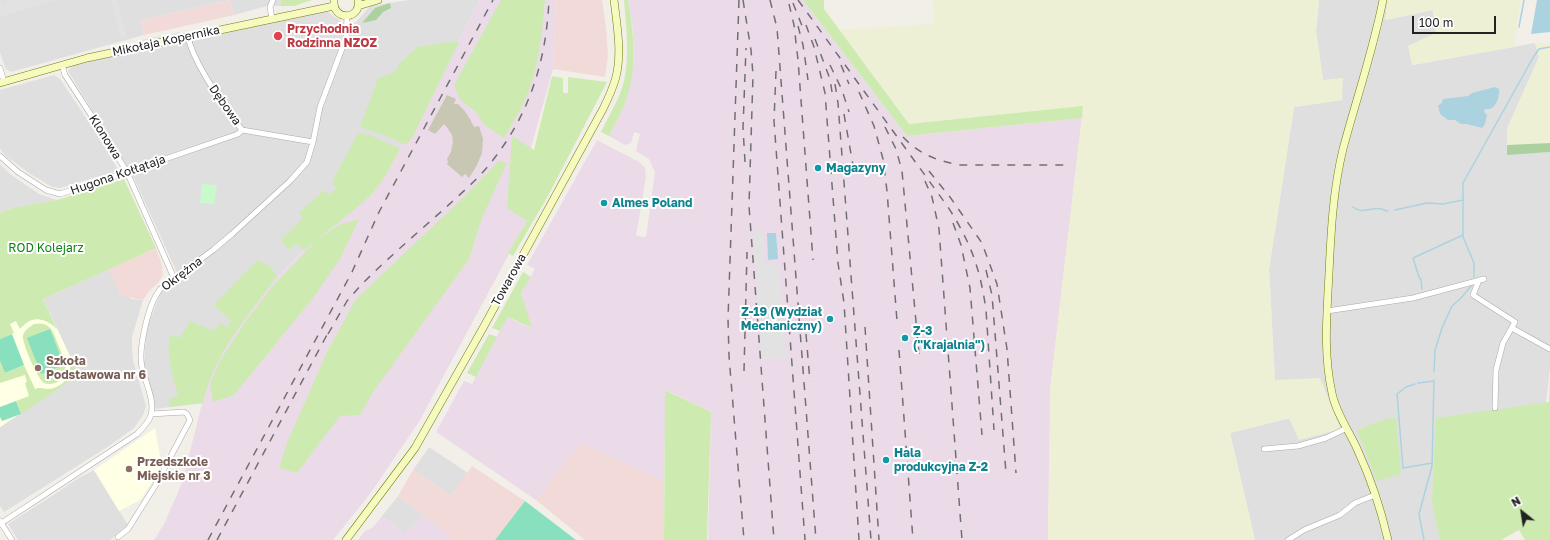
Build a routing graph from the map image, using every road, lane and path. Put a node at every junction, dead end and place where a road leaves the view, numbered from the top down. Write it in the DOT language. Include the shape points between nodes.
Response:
graph roads {
  1 [pos="273,0"];
  2 [pos="378,0"];
  3 [pos="614,0"];
  4 [pos="1383,0"];
  5 [pos="334,3"];
  6 [pos="358,3"];
  7 [pos="347,16"];
  8 [pos="272,19"];
  9 [pos="188,37"];
  10 [pos="62,65"];
  11 [pos="0,68"];
  12 [pos="2,82"];
  13 [pos="242,130"];
  14 [pos="313,142"];
  15 [pos="0,156"];
  16 [pos="127,172"];
  17 [pos="174,278"];
  18 [pos="1327,311"];
  19 [pos="1512,328"];
  20 [pos="1550,349"];
  21 [pos="1495,408"];
  22 [pos="151,414"];
  23 [pos="1346,428"];
  24 [pos="1264,449"];
  25 [pos="1375,495"];
  26 [pos="0,523"];
  27 [pos="118,537"];
  28 [pos="12,540"];
  29 [pos="346,540"];
  30 [pos="1288,540"];
  31 [pos="1388,540"];
  1 -- 8 [label="street" via="270,7"];
  2 -- 6 [label="street"];
  3 -- 29 [label="street, Towarowa" via="618,63 614,83 603,109 415,448"];
  4 -- 18 [label="street" via="1343,150 1336,187"];
  5 -- 7 [label="street" via="339,13"];
  5 -- 8 [label="street, Mikołaja Kopernika"];
  6 -- 7 [label="street" via="354,13"];
  7 -- 14 [label="street, Okrężna" via="346,38 328,82"];
  8 -- 9 [label="street, Mikołaja Kopernika"];
  9 -- 10 [label="street, Mikołaja Kopernika"];
  9 -- 13 [label="street, Dębowa" via="201,69"];
  10 -- 12 [label="street, Mikołaja Kopernika"];
  10 -- 16 [label="street, Klonowa" via="65,75"];
  11 -- 12 [label="street"];
  13 -- 14 [label="street, Dębowa"];
  13 -- 16 [label="street, Hugona Kołłątaja" via="238,134"];
  14 -- 17 [label="street, Okrężna" via="307,162 290,180 222,242"];
  15 -- 16 [label="street, Hugona Kołłątaja" via="18,172 54,193 67,192"];
  16 -- 17 [label="street, Klonowa"];
  17 -- 22 [label="street, Okrężna" via="159,290 154,299 141,348 141,366 151,399"];
  18 -- 19 [label="street" via="1413,298 1482,280 1472,295 1515,322"];
  18 -- 23 [label="street" via="1326,360 1330,386"];
  19 -- 20 [label="street"];
  19 -- 21 [label="street" via="1503,343 1496,370"];
  22 -- 26 [label="street" via="137,434"];
  22 -- 27 [label="street" via="184,412 190,420 155,486 128,529"];
  23 -- 24 [label="street" via="1326,438 1298,446"];
  23 -- 25 [label="street" via="1358,450"];
  25 -- 30 [label="street" via="1355,503 1340,516 1304,530"];
  25 -- 31 [label="street"];
  26 -- 28 [label="street"];
}
